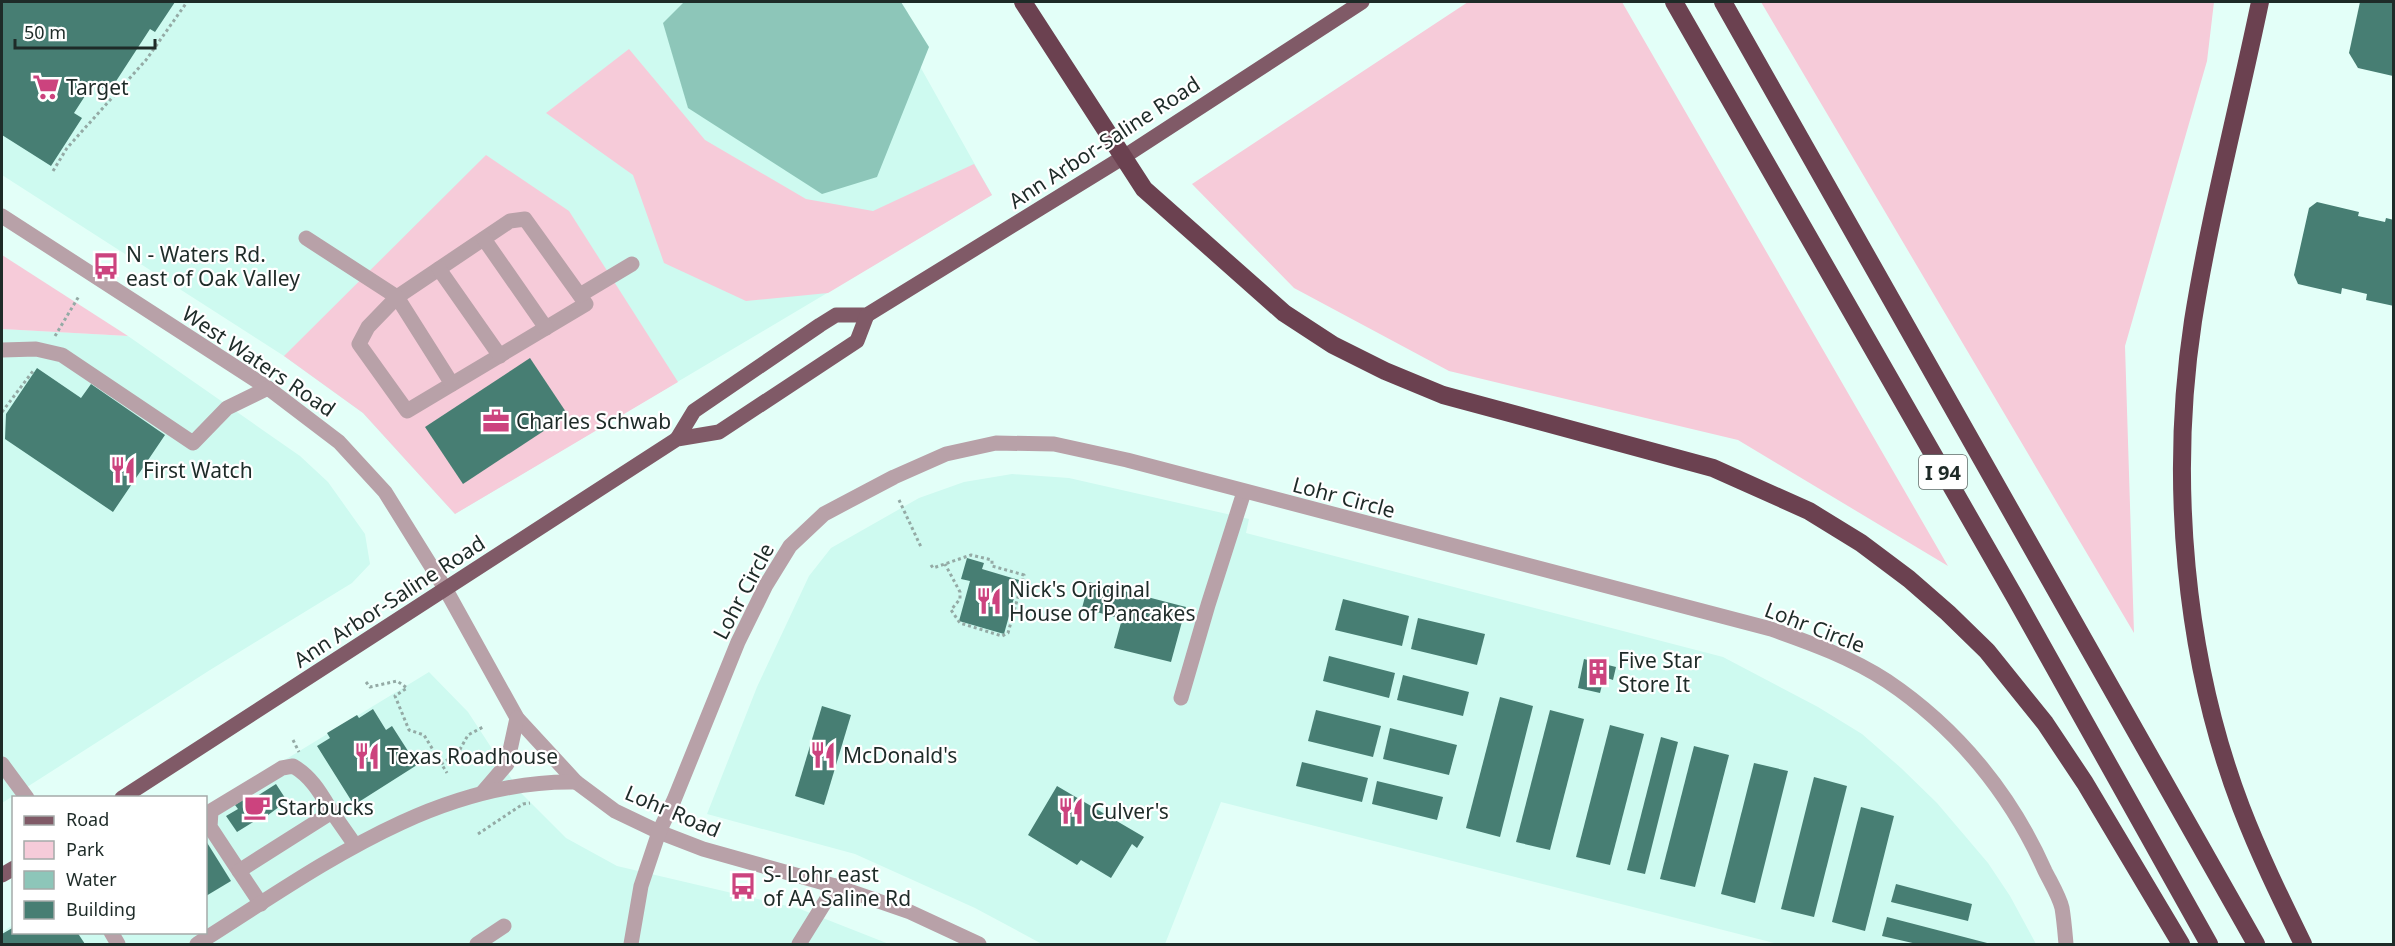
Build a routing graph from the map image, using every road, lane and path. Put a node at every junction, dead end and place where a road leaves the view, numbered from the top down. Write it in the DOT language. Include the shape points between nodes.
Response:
graph roads {
  1 [pos="188,2"];
  2 [pos="1023,2"];
  3 [pos="1362,2"];
  4 [pos="1674,2"];
  5 [pos="1723,2"];
  6 [pos="2260,2"];
  7 [pos="1122,158"];
  8 [pos="52,171"];
  9 [pos="2,216"];
  10 [pos="306,238"];
  11 [pos="484,239"];
  12 [pos="632,264"];
  13 [pos="439,269"];
  14 [pos="580,295"];
  15 [pos="79,296"];
  16 [pos="397,297"];
  17 [pos="867,315"];
  18 [pos="546,328"];
  19 [pos="53,339"];
  20 [pos="2,350"];
  21 [pos="500,356"];
  22 [pos="33,371"];
  23 [pos="452,384"];
  24 [pos="268,388"];
  25 [pos="2,412"];
  26 [pos="678,439"];
  27 [pos="1244,492"];
  28 [pos="899,500"];
  29 [pos="921,547"];
  30 [pos="945,564"];
  31 [pos="931,565"];
  32 [pos="446,590"];
  33 [pos="366,682"];
  34 [pos="1181,699"];
  35 [pos="518,718"];
  36 [pos="483,727"];
  37 [pos="2,764"];
  38 [pos="441,764"];
  39 [pos="447,773"];
  40 [pos="576,782"];
  41 [pos="483,792"];
  42 [pos="26,796"];
  43 [pos="125,796"];
  44 [pos="532,803"];
  45 [pos="332,812"];
  46 [pos="659,832"];
  47 [pos="478,834"];
  48 [pos="355,845"];
  49 [pos="239,871"];
  50 [pos="835,886"];
  51 [pos="261,904"];
  52 [pos="504,926"];
  53 [pos="197,945"];
  54 [pos="477,945"];
  55 [pos="631,945"];
  56 [pos="799,945"];
  57 [pos="979,945"];
  58 [pos="2066,945"];
  59 [pos="2181,945"];
  60 [pos="2209,945"];
  61 [pos="2256,945"];
  62 [pos="2303,945"];
  1 -- 8 [label="path" via="146,60 67,148"];
  2 -- 7 [label="highway"];
  3 -- 7 [label="main road, Ann Arbor-Saline Road"];
  4 -- 60 [label="highway, I 94" via="2005,579"];
  5 -- 61 [label="highway, I 94"];
  6 -- 62 [label="highway" via="2193,323 2182,450 2185,532 2191,610 2219,740 2263,862"];
  7 -- 17 [label="main road, Ann Arbor-Saline Road"];
  7 -- 59 [label="highway" via="1144,189 1191,232 1284,313 1333,345 1443,395 1661,453 1731,476 1809,511 1910,579 1987,651 2045,723"];
  9 -- 24 [label="street, West Waters Road"];
  10 -- 16 [label="street"];
  11 -- 13 [label="street"];
  11 -- 14 [label="street" via="510,221 525,219"];
  11 -- 18 [label="street"];
  12 -- 14 [label="street"];
  13 -- 16 [label="street"];
  13 -- 21 [label="street"];
  14 -- 18 [label="street" via="586,304"];
  15 -- 19 [label="path"];
  16 -- 23 [label="street"];
  16 -- 23 [label="street" via="368,327 359,344 407,411"];
  17 -- 26 [label="main road, Ann Arbor-Saline Road" via="836,315 820,325 694,411"];
  17 -- 26 [label="main road, Ann Arbor-Saline Road" via="857,341 719,432"];
  18 -- 21 [label="street"];
  20 -- 24 [label="street" via="36,349 62,355 193,443 227,408"];
  21 -- 23 [label="street"];
  22 -- 25 [label="path"];
  24 -- 32 [label="street, West Waters Road" via="339,442 385,492"];
  26 -- 32 [label="main road, Ann Arbor-Saline Road"];
  27 -- 34 [label="street"];
  27 -- 46 [label="street, Lohr Circle" via="1054,444 996,443 946,454 824,514 790,546 766,585 738,642"];
  27 -- 58 [label="street, Lohr Circle" via="1771,629 1836,654 1885,680 1928,711 1992,779 2030,837 2061,907"];
  28 -- 29 [label="path"];
  30 -- 30 [label="path" via="971,555 1024,575 1008,633 1002,636 960,623 951,610 960,592"];
  30 -- 31 [label="path" via="933,568"];
  32 -- 35 [label="street, Lohr Road"];
  32 -- 43 [label="main road, Ann Arbor-Saline Road"];
  33 -- 38 [label="path" via="369,687 397,681 407,688 396,696 405,724 409,730 424,735"];
  35 -- 40 [label="street, Lohr Road"];
  35 -- 41 [label="street" via="507,764"];
  36 -- 38 [label="path" via="468,735 458,753"];
  37 -- 42 [label="street"];
  38 -- 39 [label="path"];
  40 -- 41 [label="street" via="545,781"];
  40 -- 46 [label="street, Lohr Road" via="615,811"];
  41 -- 48 [label="street" via="404,821"];
  44 -- 47 [label="path" via="523,804"];
  45 -- 48 [label="street"];
  45 -- 49 [label="street"];
  45 -- 49 [label="street" via="313,782 292,766 282,768 211,812 210,826"];
  46 -- 50 [label="street, Lohr Road" via="703,849"];
  46 -- 55 [label="street, Lohr Circle" via="641,886"];
  48 -- 51 [label="street"];
  49 -- 51 [label="street"];
  50 -- 56 [label="street"];
  50 -- 57 [label="street, Lohr Road" via="909,912"];
  51 -- 53 [label="street"];
  52 -- 54 [label="street"];
}
